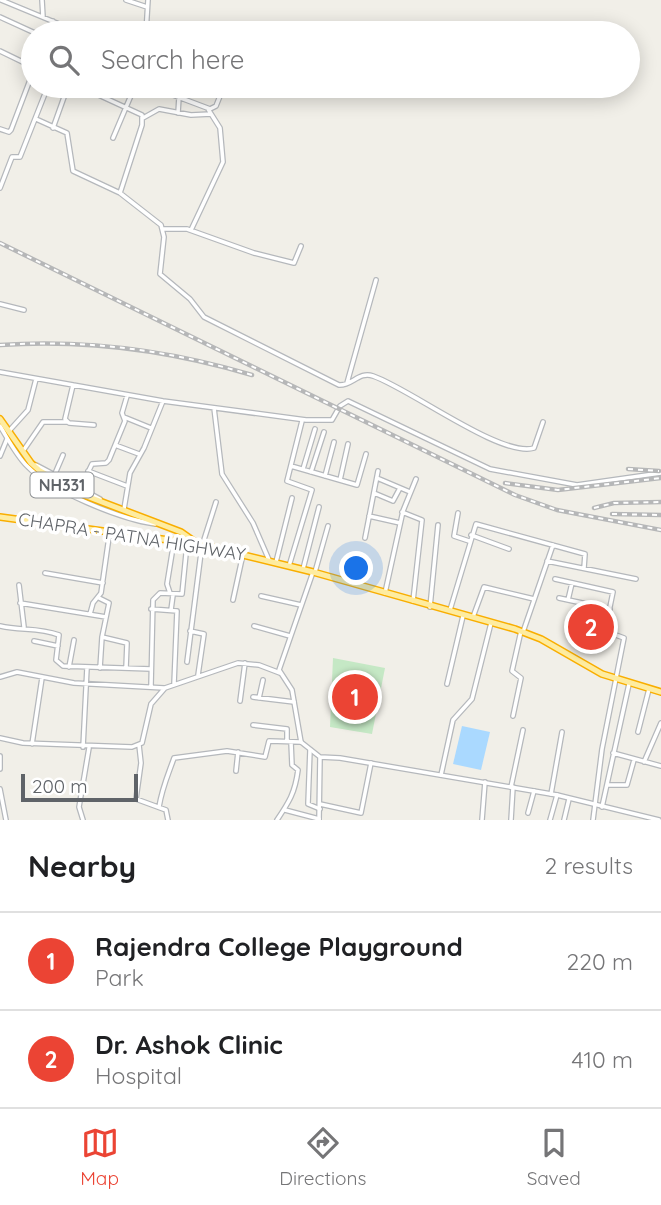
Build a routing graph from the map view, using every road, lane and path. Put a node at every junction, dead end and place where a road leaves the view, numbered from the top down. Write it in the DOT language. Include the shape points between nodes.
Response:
graph roads {
  1 [pos="1,0"];
  2 [pos="42,0"];
  3 [pos="126,0"];
  4 [pos="148,0"];
  5 [pos="147,7"];
  6 [pos="0,17"];
  7 [pos="43,17"];
  8 [pos="52,21"];
  9 [pos="146,21"];
  10 [pos="21,27"];
  11 [pos="0,51"];
  12 [pos="21,62"];
  13 [pos="23,98"];
  14 [pos="44,98"];
  15 [pos="64,98"];
  16 [pos="109,98"];
  17 [pos="130,98"];
  18 [pos="179,98"];
  19 [pos="181,98"];
  20 [pos="219,98"];
  21 [pos="127,106"];
  22 [pos="208,109"];
  23 [pos="178,113"];
  24 [pos="212,114"];
  25 [pos="143,118"];
  26 [pos="36,119"];
  27 [pos="53,128"];
  28 [pos="0,130"];
  29 [pos="113,138"];
  30 [pos="0,188"];
  31 [pos="120,193"];
  32 [pos="163,229"];
  33 [pos="191,230"];
  34 [pos="302,246"];
  35 [pos="376,281"];
  36 [pos="0,304"];
  37 [pos="24,310"];
  38 [pos="0,372"];
  39 [pos="36,379"];
  40 [pos="347,384"];
  41 [pos="73,385"];
  42 [pos="128,395"];
  43 [pos="163,401"];
  44 [pos="214,408"];
  45 [pos="0,417"];
  46 [pos="124,417"];
  47 [pos="303,419"];
  48 [pos="66,422"];
  49 [pos="543,422"];
  50 [pos="94,425"];
  51 [pos="0,426"];
  52 [pos="151,428"];
  53 [pos="315,429"];
  54 [pos="4,432"];
  55 [pos="324,432"];
  56 [pos="8,439"];
  57 [pos="334,442"];
  58 [pos="348,444"];
  59 [pos="115,445"];
  60 [pos="23,451"];
  61 [pos="366,454"];
  62 [pos="63,455"];
  63 [pos="140,455"];
  64 [pos="0,456"];
  65 [pos="291,466"];
  66 [pos="303,469"];
  67 [pos="88,471"];
  68 [pos="378,471"];
  69 [pos="311,472"];
  70 [pos="661,473"];
  71 [pos="54,476"];
  72 [pos="325,476"];
  73 [pos="377,478"];
  74 [pos="416,479"];
  75 [pos="340,480"];
  76 [pos="127,486"];
  77 [pos="400,488"];
  78 [pos="80,489"];
  79 [pos="410,492"];
  80 [pos="374,493"];
  81 [pos="292,498"];
  82 [pos="216,502"];
  83 [pos="319,507"];
  84 [pos="124,509"];
  85 [pos="402,512"];
  86 [pos="458,513"];
  87 [pos="0,516"];
  88 [pos="369,516"];
  89 [pos="400,523"];
  90 [pos="438,525"];
  91 [pos="163,526"];
  92 [pos="328,526"];
  93 [pos="110,530"];
  94 [pos="471,536"];
  95 [pos="365,538"];
  96 [pos="174,541"];
  97 [pos="469,541"];
  98 [pos="188,543"];
  99 [pos="200,545"];
  100 [pos="553,545"];
  101 [pos="509,549"];
  102 [pos="243,554"];
  103 [pos="547,561"];
  104 [pos="273,562"];
  105 [pos="289,566"];
  106 [pos="584,568"];
  107 [pos="303,569"];
  108 [pos="314,572"];
  109 [pos="45,573"];
  110 [pos="555,579"];
  111 [pos="636,579"];
  112 [pos="103,583"];
  113 [pos="572,583"];
  114 [pos="19,585"];
  115 [pos="171,593"];
  116 [pos="385,593"];
  117 [pos="261,596"];
  118 [pos="99,598"];
  119 [pos="559,598"];
  120 [pos="535,599"];
  121 [pos="233,600"];
  122 [pos="568,600"];
  123 [pos="413,601"];
  124 [pos="20,603"];
  125 [pos="301,605"];
  126 [pos="430,607"];
  127 [pos="152,609"];
  128 [pos="610,609"];
  129 [pos="171,610"];
  130 [pos="449,612"];
  131 [pos="90,614"];
  132 [pos="463,616"];
  133 [pos="106,617"];
  134 [pos="472,618"];
  135 [pos="491,623"];
  136 [pos="0,625"];
  137 [pos="254,626"];
  138 [pos="24,627"];
  139 [pos="190,631"];
  140 [pos="522,632"];
  141 [pos="290,636"];
  142 [pos="102,637"];
  143 [pos="74,640"];
  144 [pos="34,641"];
  145 [pos="58,646"];
  146 [pos="187,662"];
  147 [pos="245,663"];
  148 [pos="69,667"];
  149 [pos="86,668"];
  150 [pos="100,668"];
  151 [pos="126,668"];
  152 [pos="151,669"];
  153 [pos="280,673"];
  154 [pos="198,675"];
  155 [pos="0,677"];
  156 [pos="42,678"];
  157 [pos="263,680"];
  158 [pos="615,680"];
  159 [pos="87,684"];
  160 [pos="174,684"];
  161 [pos="447,684"];
  162 [pos="629,684"];
  163 [pos="151,686"];
  164 [pos="165,688"];
  165 [pos="649,689"];
  166 [pos="661,692"];
  167 [pos="253,697"];
  168 [pos="259,698"];
  169 [pos="240,701"];
  170 [pos="295,702"];
  171 [pos="513,716"];
  172 [pos="661,723"];
  173 [pos="253,725"];
  174 [pos="523,730"];
  175 [pos="562,732"];
  176 [pos="638,732"];
  177 [pos="0,738"];
  178 [pos="289,741"];
  179 [pos="300,742"];
  180 [pos="32,744"];
  181 [pos="139,745"];
  182 [pos="83,747"];
  183 [pos="89,748"];
  184 [pos="310,750"];
  185 [pos="238,752"];
  186 [pos="614,754"];
  187 [pos="0,756"];
  188 [pos="320,757"];
  189 [pos="634,759"];
  190 [pos="644,762"];
  191 [pos="371,763"];
  192 [pos="661,766"];
  193 [pos="0,769"];
  194 [pos="236,771"];
  195 [pos="441,775"];
  196 [pos="485,782"];
  197 [pos="607,785"];
  198 [pos="512,787"];
  199 [pos="0,789"];
  200 [pos="534,791"];
  201 [pos="554,795"];
  202 [pos="569,799"];
  203 [pos="594,805"];
  204 [pos="320,806"];
  205 [pos="159,807"];
  206 [pos="602,807"];
  207 [pos="285,810"];
  208 [pos="528,813"];
  209 [pos="6,820"];
  210 [pos="83,820"];
  211 [pos="168,820"];
  212 [pos="277,820"];
  213 [pos="319,820"];
  214 [pos="482,820"];
  215 [pos="511,820"];
  216 [pos="550,820"];
  217 [pos="564,820"];
  218 [pos="593,820"];
  219 [pos="659,820"];
  1 -- 7 [label="street"];
  2 -- 7 [label="street"];
  3 -- 5 [label="street"];
  4 -- 5 [label="street"];
  5 -- 9 [label="street"];
  6 -- 10 [label="street"];
  7 -- 8 [label="street"];
  11 -- 12 [label="street"];
  13 -- 28 [label="street" via="12,130"];
  14 -- 26 [label="street"];
  15 -- 27 [label="street"];
  16 -- 21 [label="street"];
  17 -- 21 [label="street"];
  18 -- 23 [label="street"];
  19 -- 22 [label="street"];
  20 -- 22 [label="street"];
  21 -- 25 [label="street"];
  21 -- 29 [label="street"];
  22 -- 24 [label="street"];
  23 -- 24 [label="street"];
  23 -- 25 [label="street" via="159,109"];
  24 -- 33 [label="street" via="220,128 223,162"];
  25 -- 31 [label="street"];
  26 -- 27 [label="street"];
  26 -- 30 [label="street" via="20,157 12,157"];
  27 -- 31 [label="street" via="67,133 72,170"];
  31 -- 32 [label="street"];
  32 -- 33 [label="street"];
  32 -- 40 [label="street" via="160,274 190,299 201,315 337,384"];
  33 -- 34 [label="street" via="294,263"];
  35 -- 40 [label="street"];
  36 -- 37 [label="street"];
  38 -- 39 [label="street"];
  39 -- 41 [label="street"];
  39 -- 54 [label="street" via="28,410"];
  40 -- 49 [label="street" via="371,375 440,414 526,450 534,448"];
  41 -- 42 [label="street"];
  41 -- 48 [label="street"];
  42 -- 43 [label="street"];
  42 -- 46 [label="street"];
  43 -- 44 [label="street"];
  43 -- 52 [label="street"];
  44 -- 47 [label="street"];
  44 -- 104 [label="street" via="222,474"];
  45 -- 54 [label="street"];
  45 -- 91 [label="highway, NH331" via="40,471 81,494"];
  46 -- 52 [label="street"];
  46 -- 59 [label="street"];
  47 -- 65 [label="street"];
  47 -- 70 [label="street" via="332,420 340,406 350,401 479,466 567,484"];
  48 -- 50 [label="street"];
  48 -- 60 [label="street" via="43,422"];
  51 -- 54 [label="street"];
  52 -- 63 [label="street"];
  53 -- 66 [label="street"];
  54 -- 56 [label="street"];
  54 -- 60 [label="street"];
  55 -- 69 [label="street"];
  56 -- 64 [label="street"];
  56 -- 91 [label="street" via="27,467 48,482 118,513"];
  57 -- 72 [label="street"];
  58 -- 75 [label="street"];
  59 -- 63 [label="street"];
  59 -- 67 [label="street" via="107,462 93,463"];
  60 -- 71 [label="street"];
  61 -- 75 [label="street" via="358,485"];
  62 -- 71 [label="street"];
  63 -- 76 [label="street"];
  65 -- 66 [label="street"];
  65 -- 105 [label="street" via="288,482 312,490"];
  66 -- 69 [label="street"];
  67 -- 76 [label="street"];
  67 -- 78 [label="street"];
  68 -- 73 [label="street"];
  69 -- 72 [label="street"];
  71 -- 78 [label="street"];
  72 -- 75 [label="street"];
  73 -- 77 [label="street"];
  73 -- 80 [label="street"];
  74 -- 79 [label="street"];
  76 -- 84 [label="street"];
  77 -- 79 [label="street"];
  77 -- 80 [label="street" via="393,501"];
  78 -- 84 [label="street"];
  79 -- 85 [label="street"];
  80 -- 88 [label="street"];
  81 -- 104 [label="street"];
  82 -- 99 [label="street"];
  83 -- 107 [label="street"];
  84 -- 91 [label="street"];
  85 -- 89 [label="street"];
  85 -- 123 [label="street" via="422,520"];
  86 -- 97 [label="street" via="454,536"];
  87 -- 93 [label="highway, CHAPRA - PATNA HIGHWAY"];
  88 -- 89 [label="street"];
  88 -- 95 [label="street"];
  89 -- 116 [label="street"];
  90 -- 126 [label="street"];
  91 -- 99 [label="highway, NH331"];
  92 -- 108 [label="street"];
  93 -- 96 [label="highway, CHAPRA - PATNA HIGHWAY"];
  93 -- 112 [label="street"];
  94 -- 97 [label="street"];
  94 -- 100 [label="street" via="477,524"];
  94 -- 101 [label="street"];
  96 -- 98 [label="highway, CHAPRA - PATNA HIGHWAY"];
  96 -- 115 [label="street" via="167,584"];
  97 -- 130 [label="street"];
  98 -- 99 [label="highway, CHAPRA - PATNA HIGHWAY"];
  98 -- 115 [label="street" via="182,593"];
  99 -- 102 [label="highway, CHAPRA - PATNA HIGHWAY"];
  99 -- 139 [label="street"];
  100 -- 103 [label="street"];
  100 -- 106 [label="street" via="585,554"];
  102 -- 104 [label="highway, CHAPRA - PATNA HIGHWAY"];
  102 -- 121 [label="street"];
  103 -- 106 [label="street"];
  103 -- 120 [label="street"];
  104 -- 105 [label="highway, CHAPRA - PATNA HIGHWAY"];
  105 -- 107 [label="highway, CHAPRA - PATNA HIGHWAY"];
  106 -- 111 [label="street"];
  107 -- 108 [label="highway, CHAPRA - PATNA HIGHWAY"];
  108 -- 116 [label="highway, CHAPRA - PATNA HIGHWAY"];
  108 -- 125 [label="street"];
  109 -- 112 [label="street"];
  110 -- 113 [label="street"];
  112 -- 118 [label="street"];
  113 -- 122 [label="street"];
  113 -- 128 [label="street" via="612,591"];
  114 -- 124 [label="street"];
  115 -- 127 [label="street" via="156,595"];
  115 -- 129 [label="street"];
  116 -- 123 [label="highway, CHAPRA - PATNA HIGHWAY"];
  117 -- 125 [label="street"];
  118 -- 131 [label="street"];
  118 -- 133 [label="street" via="109,601"];
  119 -- 122 [label="street"];
  120 -- 134 [label="street" via="484,587"];
  120 -- 140 [label="street"];
  122 -- 128 [label="street"];
  123 -- 126 [label="highway, CHAPRA - PATNA HIGHWAY"];
  124 -- 131 [label="street"];
  124 -- 138 [label="street"];
  125 -- 141 [label="street"];
  126 -- 130 [label="highway, CHAPRA - PATNA HIGHWAY"];
  127 -- 129 [label="street"];
  127 -- 152 [label="street"];
  128 -- 158 [label="street" via="605,631 624,639"];
  129 -- 160 [label="street" via="177,611"];
  130 -- 132 [label="highway, CHAPRA - PATNA HIGHWAY"];
  131 -- 133 [label="street"];
  132 -- 134 [label="highway, CHAPRA - PATNA HIGHWAY"];
  132 -- 161 [label="street"];
  133 -- 142 [label="street"];
  134 -- 135 [label="highway, CHAPRA - PATNA HIGHWAY"];
  135 -- 140 [label="highway, CHAPRA - PATNA HIGHWAY"];
  135 -- 195 [label="street" via="471,702 453,720"];
  136 -- 138 [label="street"];
  137 -- 141 [label="street"];
  138 -- 145 [label="street" via="59,635"];
  139 -- 146 [label="street"];
  139 -- 154 [label="street" via="204,634"];
  140 -- 158 [label="highway, CHAPRA - PATNA HIGHWAY"];
  140 -- 171 [label="street" via="512,671 521,677"];
  141 -- 153 [label="street"];
  142 -- 150 [label="street"];
  142 -- 151 [label="street" via="127,643"];
  143 -- 148 [label="street"];
  144 -- 145 [label="street"];
  145 -- 148 [label="street" via="56,662"];
  147 -- 153 [label="street"];
  147 -- 154 [label="street"];
  147 -- 169 [label="street"];
  148 -- 149 [label="street"];
  149 -- 150 [label="street"];
  149 -- 159 [label="street"];
  150 -- 151 [label="street"];
  151 -- 152 [label="street"];
  152 -- 163 [label="street"];
  153 -- 170 [label="street"];
  154 -- 160 [label="street"];
  155 -- 156 [label="street" via="13,672"];
  156 -- 159 [label="street"];
  156 -- 180 [label="street"];
  157 -- 168 [label="street"];
  158 -- 162 [label="highway, CHAPRA - PATNA HIGHWAY"];
  158 -- 203 [label="street"];
  159 -- 163 [label="street"];
  159 -- 182 [label="street"];
  160 -- 164 [label="street"];
  162 -- 165 [label="highway, CHAPRA - PATNA HIGHWAY"];
  162 -- 186 [label="street"];
  163 -- 164 [label="street"];
  164 -- 181 [label="street" via="150,704"];
  165 -- 166 [label="highway, CHAPRA - PATNA HIGHWAY"];
  165 -- 176 [label="street"];
  167 -- 168 [label="street"];
  168 -- 170 [label="street"];
  170 -- 179 [label="street"];
  172 -- 190 [label="street"];
  173 -- 178 [label="street" via="286,729"];
  174 -- 198 [label="street"];
  175 -- 201 [label="street"];
  177 -- 180 [label="street"];
  178 -- 179 [label="street"];
  178 -- 185 [label="street" via="269,741 266,757"];
  178 -- 207 [label="street" via="292,765 298,771"];
  179 -- 184 [label="street"];
  180 -- 182 [label="street"];
  181 -- 183 [label="street"];
  181 -- 205 [label="street" via="135,799"];
  182 -- 183 [label="street"];
  183 -- 210 [label="street" via="79,807"];
  184 -- 188 [label="street"];
  184 -- 204 [label="street" via="308,803"];
  185 -- 194 [label="street"];
  185 -- 205 [label="street" via="174,758 163,781"];
  186 -- 189 [label="street"];
  186 -- 197 [label="street"];
  187 -- 193 [label="street"];
  188 -- 191 [label="street"];
  188 -- 204 [label="street"];
  189 -- 190 [label="street"];
  189 -- 197 [label="street" via="626,785"];
  190 -- 192 [label="street"];
  191 -- 195 [label="street"];
  191 -- 204 [label="street" via="361,814"];
  195 -- 196 [label="street"];
  196 -- 198 [label="street"];
  196 -- 214 [label="street"];
  197 -- 206 [label="street"];
  198 -- 200 [label="street"];
  198 -- 215 [label="street"];
  199 -- 209 [label="street"];
  200 -- 201 [label="street"];
  200 -- 208 [label="street"];
  201 -- 202 [label="street"];
  201 -- 216 [label="street"];
  202 -- 203 [label="street"];
  202 -- 217 [label="street"];
  203 -- 206 [label="street"];
  203 -- 218 [label="street"];
  204 -- 213 [label="street"];
  205 -- 211 [label="street" via="168,811"];
  206 -- 219 [label="street"];
  207 -- 212 [label="street"];
  207 -- 213 [label="street"];
}
